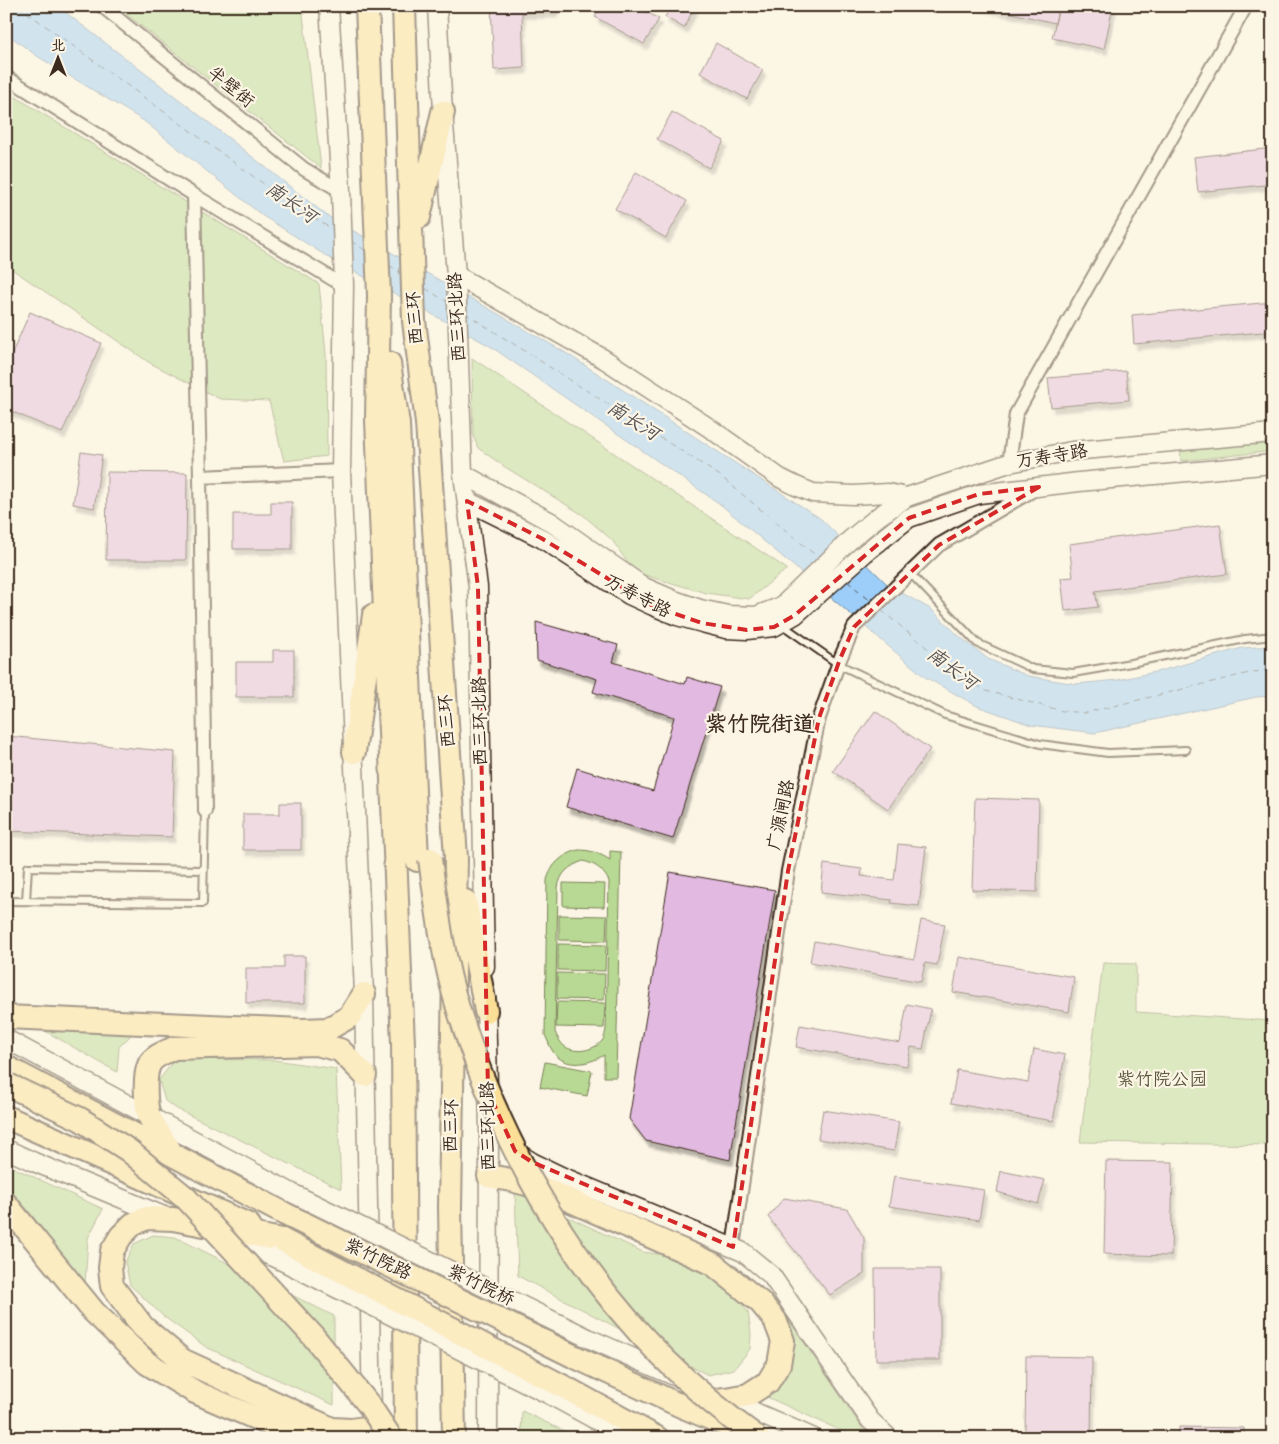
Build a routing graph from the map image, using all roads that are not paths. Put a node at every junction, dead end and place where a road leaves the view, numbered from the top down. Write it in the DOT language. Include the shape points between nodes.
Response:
graph roads {
  1 [pos="102,6"];
  2 [pos="329,6"];
  3 [pos="367,6"];
  4 [pos="404,6"];
  5 [pos="438,6"];
  6 [pos="1246,6"];
  7 [pos="6,77"];
  8 [pos="443,112"];
  9 [pos="194,195"];
  10 [pos="341,199"];
  11 [pos="412,248"];
  12 [pos="456,275"];
  13 [pos="344,286"];
  14 [pos="379,295"];
  15 [pos="414,321"];
  16 [pos="1273,433"];
  17 [pos="1009,463"];
  18 [pos="1273,464"];
  19 [pos="342,471"];
  20 [pos="464,474"];
  21 [pos="200,477"];
  22 [pos="1038,487"];
  23 [pos="907,497"];
  24 [pos="467,502"];
  25 [pos="382,562"];
  26 [pos="910,574"];
  27 [pos="810,591"];
  28 [pos="780,623"];
  29 [pos="1273,636"];
  30 [pos="838,664"];
  31 [pos="1186,750"];
  32 [pos="354,752"];
  33 [pos="205,811"];
  34 [pos="456,858"];
  35 [pos="423,860"];
  36 [pos="204,870"];
  37 [pos="6,901"];
  38 [pos="26,901"];
  39 [pos="364,994"];
  40 [pos="486,1011"];
  41 [pos="6,1017"];
  42 [pos="6,1039"];
  43 [pos="6,1067"];
  44 [pos="365,1075"];
  45 [pos="6,1084"];
  46 [pos="6,1097"];
  47 [pos="149,1116"];
  48 [pos="6,1117"];
  49 [pos="489,1130"];
  50 [pos="6,1149"];
  51 [pos="173,1155"];
  52 [pos="489,1176"];
  53 [pos="288,1203"];
  54 [pos="6,1204"];
  55 [pos="172,1220"];
  56 [pos="733,1247"];
  57 [pos="278,1248"];
  58 [pos="558,1392"];
  59 [pos="725,1399"];
  60 [pos="678,1405"];
  61 [pos="377,1435"];
  62 [pos="302,1438"];
  63 [pos="406,1438"];
  64 [pos="454,1438"];
  65 [pos="488,1438"];
  66 [pos="629,1438"];
  67 [pos="657,1438"];
  68 [pos="738,1438"];
  69 [pos="757,1438"];
  70 [pos="814,1438"];
  71 [pos="890,1438"];
  1 -- 10 [label="street, 半壁街"];
  2 -- 10 [label="street"];
  3 -- 14 [label="highway, 西三环"];
  4 -- 11 [label="highway, 西三环"];
  5 -- 8 [label="street, 西三环北路"];
  6 -- 17 [label="street" via="1016,414"];
  7 -- 9 [label="street"];
  8 -- 11 [label="highway"];
  8 -- 12 [label="street, 西三环北路"];
  9 -- 13 [label="street"];
  9 -- 21 [label="street"];
  10 -- 13 [label="street"];
  11 -- 15 [label="highway, 西三环"];
  12 -- 20 [label="street, 西三环北路"];
  12 -- 23 [label="street" via="604,359 796,486 813,493 853,496 888,493"];
  13 -- 19 [label="street"];
  14 -- 25 [label="highway, 西三环" via="377,420"];
  14 -- 35 [label="highway" via="398,424"];
  15 -- 34 [label="highway, 西三环" via="427,423"];
  15 -- 35 [label="highway" via="413,424"];
  16 -- 17 [label="street, 万寿寺路" via="1072,451"];
  17 -- 23 [label="street, 万寿寺路"];
  18 -- 22 [label="street, 万寿寺路"];
  19 -- 21 [label="street"];
  19 -- 32 [label="street"];
  20 -- 24 [label="street, 西三环北路"];
  20 -- 27 [label="street, 万寿寺路" via="551,522 644,587 700,610 728,616 756,616"];
  21 -- 33 [label="street"];
  22 -- 26 [label="street, 广源闸路" via="939,545"];
  22 -- 27 [label="street, 万寿寺路" via="979,494 910,518"];
  23 -- 27 [label="street, 万寿寺路" via="851,540"];
  24 -- 28 [label="street, 万寿寺路" via="540,538 629,595 677,616 726,629 747,630 774,627"];
  24 -- 40 [label="street, 西三环北路" via="478,587"];
  25 -- 32 [label="highway"];
  25 -- 63 [label="highway, 西三环" via="403,1044"];
  26 -- 29 [label="lane" via="977,643 1033,669 1073,673 1245,638"];
  26 -- 30 [label="street, 广源闸路" via="854,627"];
  27 -- 28 [label="street, 万寿寺路" via="795,616"];
  28 -- 30 [label="lane"];
  30 -- 31 [label="lane" via="945,715 1040,744 1108,753"];
  30 -- 56 [label="street, 广源闸路" via="819,718 788,871"];
  32 -- 39 [label="street"];
  33 -- 36 [label="lane"];
  34 -- 40 [label="highway"];
  34 -- 64 [label="highway, 西三环" via="450,1206"];
  35 -- 68 [label="highway" via="424,914 451,1024 479,1105 519,1188 572,1272 606,1316 642,1354"];
  35 -- 69 [label="highway, bridge" via="458,1007 485,1084 506,1135 550,1214 604,1290 662,1357"];
  36 -- 38 [label="lane" via="203,903"];
  36 -- 38 [label="lane" via="28,867"];
  37 -- 38 [label="lane"];
  39 -- 41 [label="highway" via="349,1016 328,1030"];
  39 -- 44 [label="street"];
  40 -- 49 [label="street, 西三环北路"];
  42 -- 47 [label="street, 紫竹院路"];
  43 -- 51 [label="highway, 紫竹院路"];
  44 -- 47 [label="highway" via="340,1050 316,1044 174,1048 149,1064 146,1096"];
  44 -- 61 [label="street"];
  45 -- 61 [label="highway, bridge" via="88,1124 128,1150 185,1197 313,1336 369,1405"];
  46 -- 61 [label="highway" via="74,1130 120,1159 156,1189 335,1381"];
  47 -- 51 [label="highway"];
  47 -- 53 [label="street, 紫竹院路"];
  48 -- 57 [label="highway, 紫竹院路"];
  49 -- 52 [label="street, 西三环北路"];
  49 -- 56 [label="street" via="532,1162"];
  50 -- 55 [label="street"];
  51 -- 53 [label="highway, 紫竹院路"];
  52 -- 59 [label="highway" via="542,1188 713,1264 760,1302 775,1320 782,1341 779,1364 768,1382 748,1395"];
  52 -- 65 [label="street, 西三环北路"];
  53 -- 59 [label="street, 紫竹院桥, bridge"];
  53 -- 60 [label="highway, 紫竹院路, bridge" via="573,1356"];
  54 -- 62 [label="highway" via="94,1312 146,1363 196,1392"];
  55 -- 57 [label="highway"];
  55 -- 61 [label="highway" via="147,1218 132,1224 112,1251 112,1286 143,1327 182,1360 332,1429"];
  56 -- 71 [label="street" via="771,1275 870,1420"];
  57 -- 58 [label="highway, 紫竹院路, bridge"];
  58 -- 66 [label="street, 紫竹院路"];
  58 -- 67 [label="highway, 紫竹院路"];
  59 -- 60 [label="highway"];
  59 -- 70 [label="street"];
  60 -- 69 [label="highway, 紫竹院路"];
}
